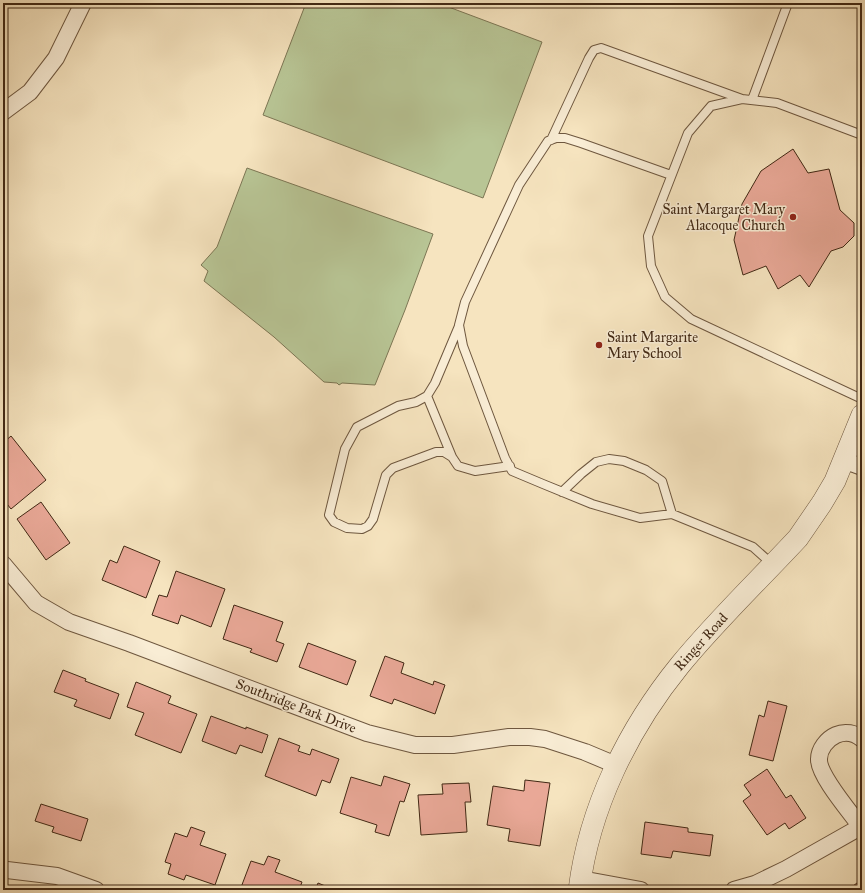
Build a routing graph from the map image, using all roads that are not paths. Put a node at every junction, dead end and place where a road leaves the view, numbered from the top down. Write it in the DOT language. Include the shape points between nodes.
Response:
graph roads {
  1 [pos="84,3"];
  2 [pos="788,3"];
  3 [pos="742,99"];
  4 [pos="752,100"];
  5 [pos="3,112"];
  6 [pos="862,136"];
  7 [pos="551,140"];
  8 [pos="671,175"];
  9 [pos="459,325"];
  10 [pos="427,396"];
  11 [pos="862,400"];
  12 [pos="862,415"];
  13 [pos="452,457"];
  14 [pos="853,464"];
  15 [pos="510,466"];
  16 [pos="562,492"];
  17 [pos="672,514"];
  18 [pos="3,564"];
  19 [pos="773,565"];
  20 [pos="862,739"];
  21 [pos="616,765"];
  22 [pos="861,827"];
  23 [pos="3,871"];
  24 [pos="580,884"];
  25 [pos="96,890"];
  26 [pos="641,890"];
  27 [pos="734,890"];
  1 -- 5 [label="street" via="56,58 30,92"];
  2 -- 4 [label="lane"];
  3 -- 4 [label="lane"];
  3 -- 7 [label="lane" via="600,48 594,50 589,58"];
  3 -- 8 [label="lane" via="711,106 688,133"];
  4 -- 6 [label="lane" via="777,104"];
  7 -- 8 [label="lane" via="565,138"];
  7 -- 9 [label="lane" via="519,185 465,302"];
  8 -- 11 [label="lane" via="648,236 651,266 665,297 690,318"];
  9 -- 10 [label="lane"];
  9 -- 15 [label="lane" via="463,346"];
  10 -- 13 [label="lane"];
  10 -- 13 [label="lane" via="416,402 398,406 357,427 345,449 329,515 334,522 347,528 362,529 373,519 386,476 393,468 436,452 444,452"];
  12 -- 14 [label="street, Ringer Road"];
  13 -- 15 [label="lane" via="458,466 475,471"];
  14 -- 19 [label="street, Ringer Road" via="835,481 809,524"];
  15 -- 16 [label="lane" via="512,470"];
  16 -- 17 [label="lane" via="640,518"];
  16 -- 17 [label="lane" via="596,462 609,459 624,461 646,470 662,482"];
  17 -- 19 [label="lane" via="753,547"];
  18 -- 21 [label="street, Southridge Park Drive" via="36,603 69,622 367,733 415,745 453,745 509,737 530,737 545,739 585,752"];
  19 -- 21 [label="street, Ringer Road" via="676,670 648,707"];
  20 -- 22 [label="street" via="853,734 836,735 827,741 819,760 826,778"];
  21 -- 24 [label="street, Ringer Road" via="588,842"];
  22 -- 27 [label="street" via="786,869 755,884"];
  23 -- 25 [label="street" via="57,876"];
  24 -- 26 [label="street"];
}
